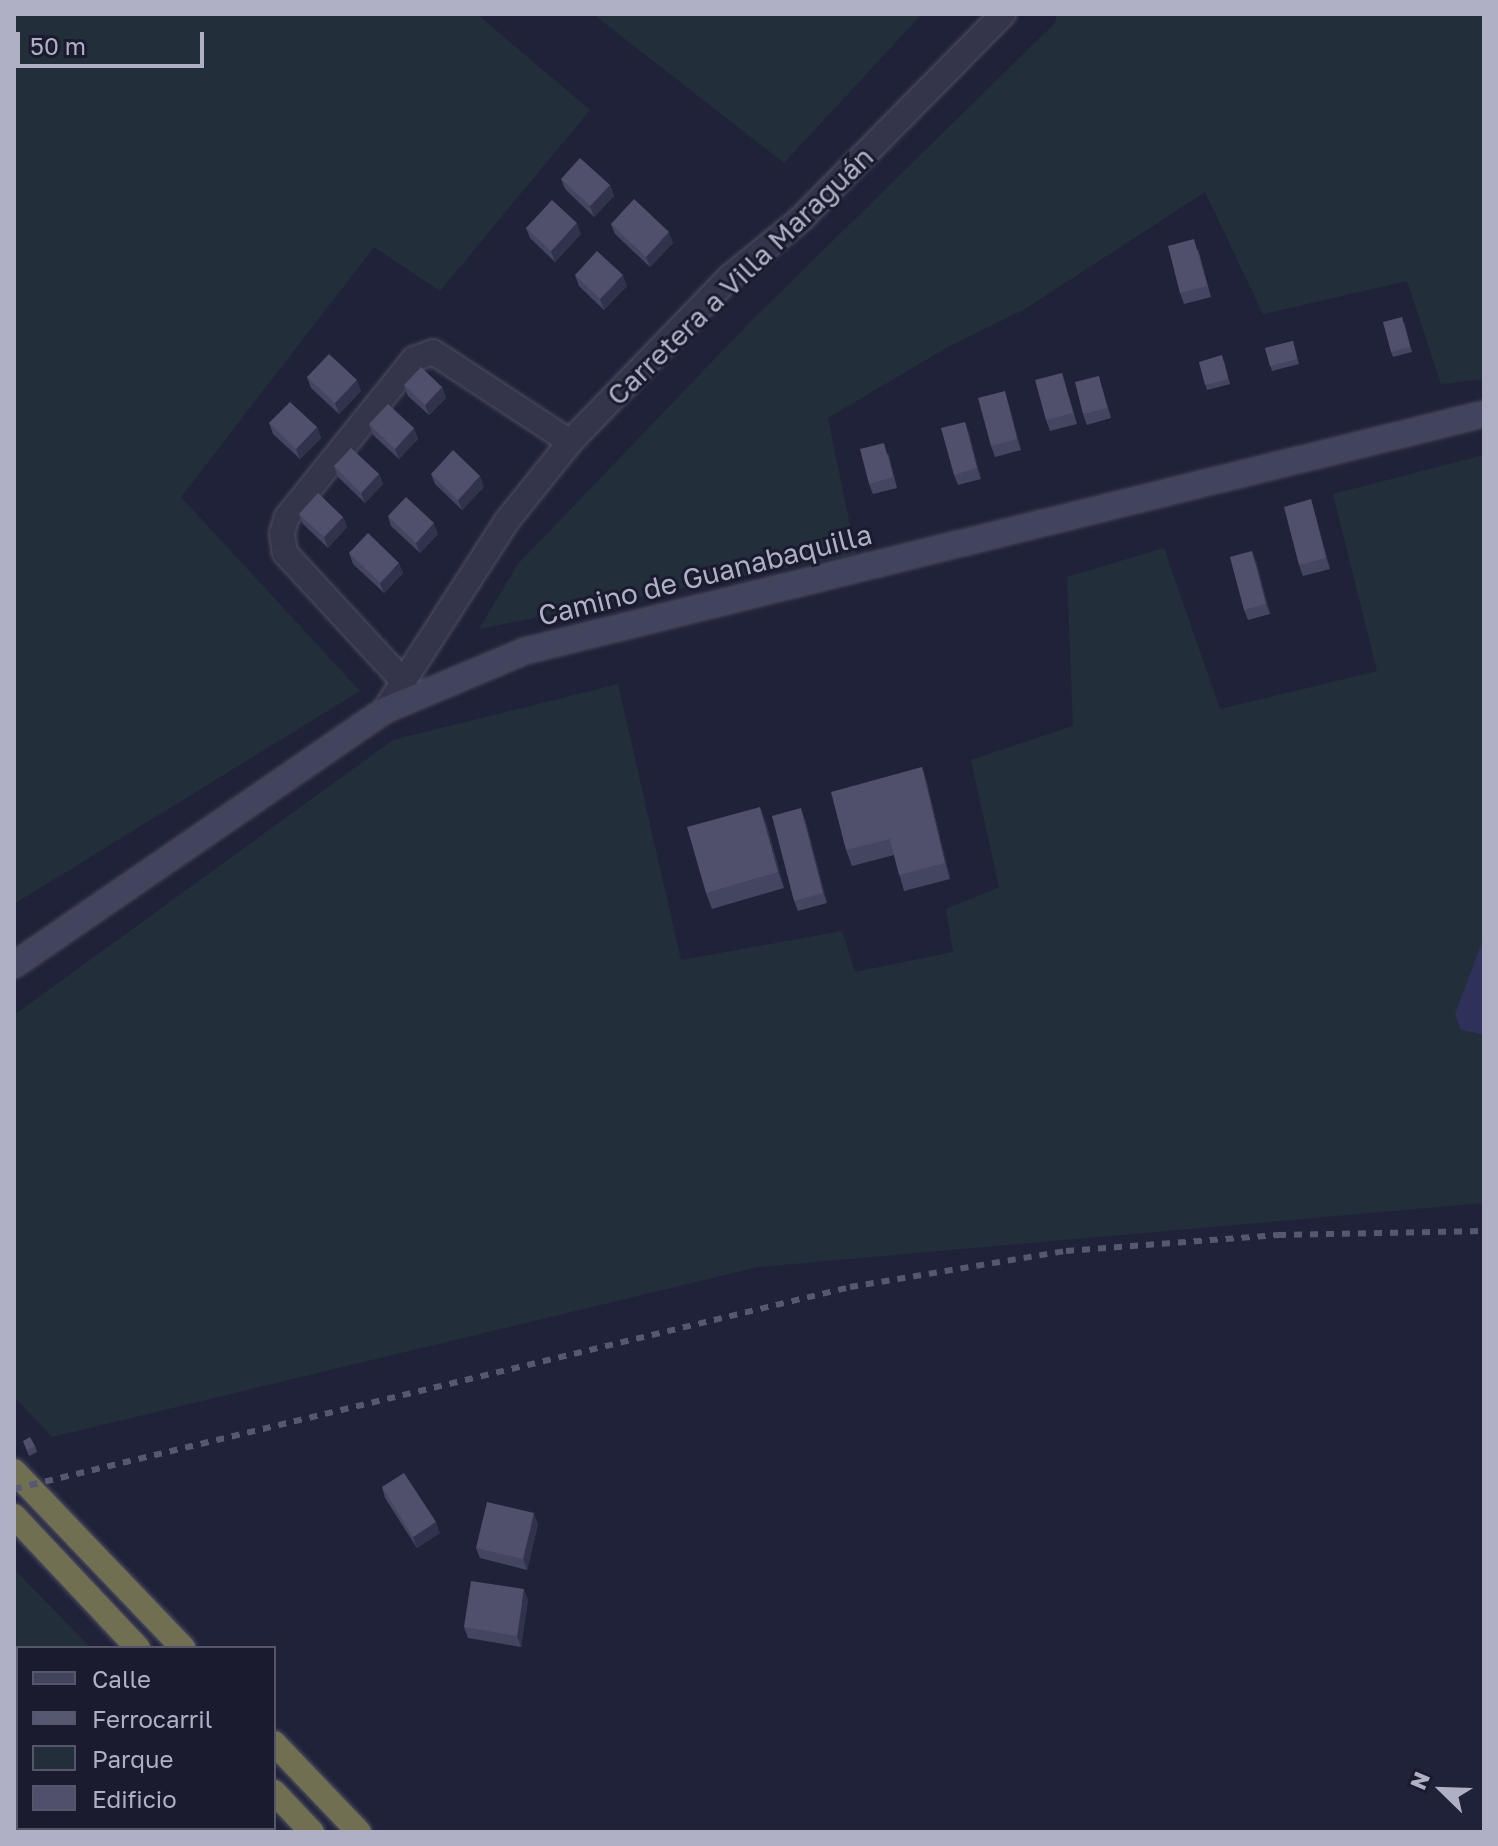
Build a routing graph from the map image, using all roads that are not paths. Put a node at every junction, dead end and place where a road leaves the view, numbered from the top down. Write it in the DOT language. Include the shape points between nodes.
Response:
graph roads {
  1 [pos="1003,14"];
  2 [pos="1484,414"];
  3 [pos="570,442"];
  4 [pos="404,682"];
  5 [pos="385,710"];
  6 [pos="14,965"];
  7 [pos="14,1471"];
  8 [pos="14,1516"];
  9 [pos="136,1646"];
  10 [pos="181,1646"];
  11 [pos="276,1745"];
  12 [pos="276,1794"];
  13 [pos="312,1832"];
  14 [pos="359,1832"];
  1 -- 3 [label="street, Carretera a Villa Maraguán" via="801,219 730,277"];
  2 -- 5 [label="street, Camino de Guanabaquilla" via="525,651"];
  3 -- 4 [label="street, Carretera a Villa Maraguán" via="506,522"];
  3 -- 4 [label="street" via="433,352 414,359 287,517 282,533 285,553"];
  4 -- 5 [label="street, Carretera a Villa Maraguán"];
  5 -- 6 [label="street, Camino de Guanabaquilla"];
  7 -- 10 [label="highway"];
  8 -- 9 [label="highway"];
  11 -- 14 [label="highway"];
  12 -- 13 [label="highway"];
}
